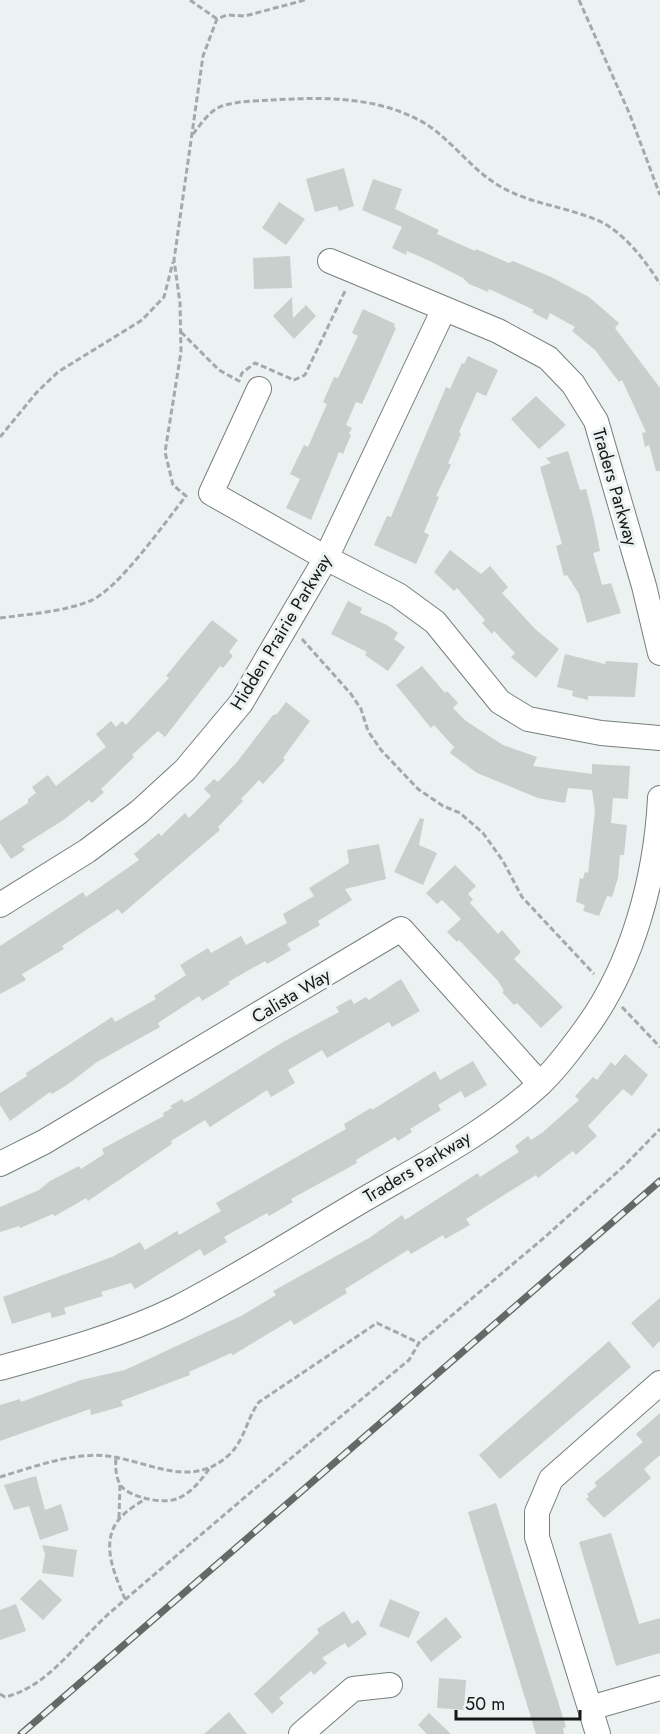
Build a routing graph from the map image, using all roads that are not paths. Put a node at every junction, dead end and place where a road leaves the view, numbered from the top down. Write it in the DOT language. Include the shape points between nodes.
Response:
graph roads {
  1 [pos="330,261"];
  2 [pos="444,309"];
  3 [pos="259,389"];
  4 [pos="326,558"];
  5 [pos="660,653"];
  6 [pos="660,738"];
  7 [pos="660,798"];
  8 [pos="0,905"];
  9 [pos="540,1084"];
  10 [pos="0,1164"];
  11 [pos="0,1368"];
  12 [pos="660,1383"];
  13 [pos="390,1685"];
  14 [pos="660,1688"];
  15 [pos="590,1708"];
  16 [pos="301,1734"];
  17 [pos="598,1734"];
  1 -- 2 [label="street, Traders Parkway"];
  2 -- 4 [label="street, Hidden Prairie Parkway"];
  2 -- 5 [label="street, Traders Parkway" via="498,331 548,358 579,393 596,421"];
  3 -- 4 [label="street" via="211,493"];
  4 -- 6 [label="street" via="398,595 435,622 500,702 528,719 601,733"];
  4 -- 8 [label="street, Hidden Prairie Parkway" via="242,703 185,770 87,852"];
  7 -- 9 [label="street, Traders Parkway" via="658,831 643,898 620,972 585,1030"];
  9 -- 10 [label="street, Calista Way" via="400,929 44,1142"];
  9 -- 11 [label="street, Traders Parkway" via="448,1150 176,1308 116,1333"];
  12 -- 15 [label="street" via="551,1479 537,1512 537,1537"];
  13 -- 16 [label="street" via="353,1689"];
  14 -- 15 [label="street"];
  15 -- 17 [label="street"];
}
